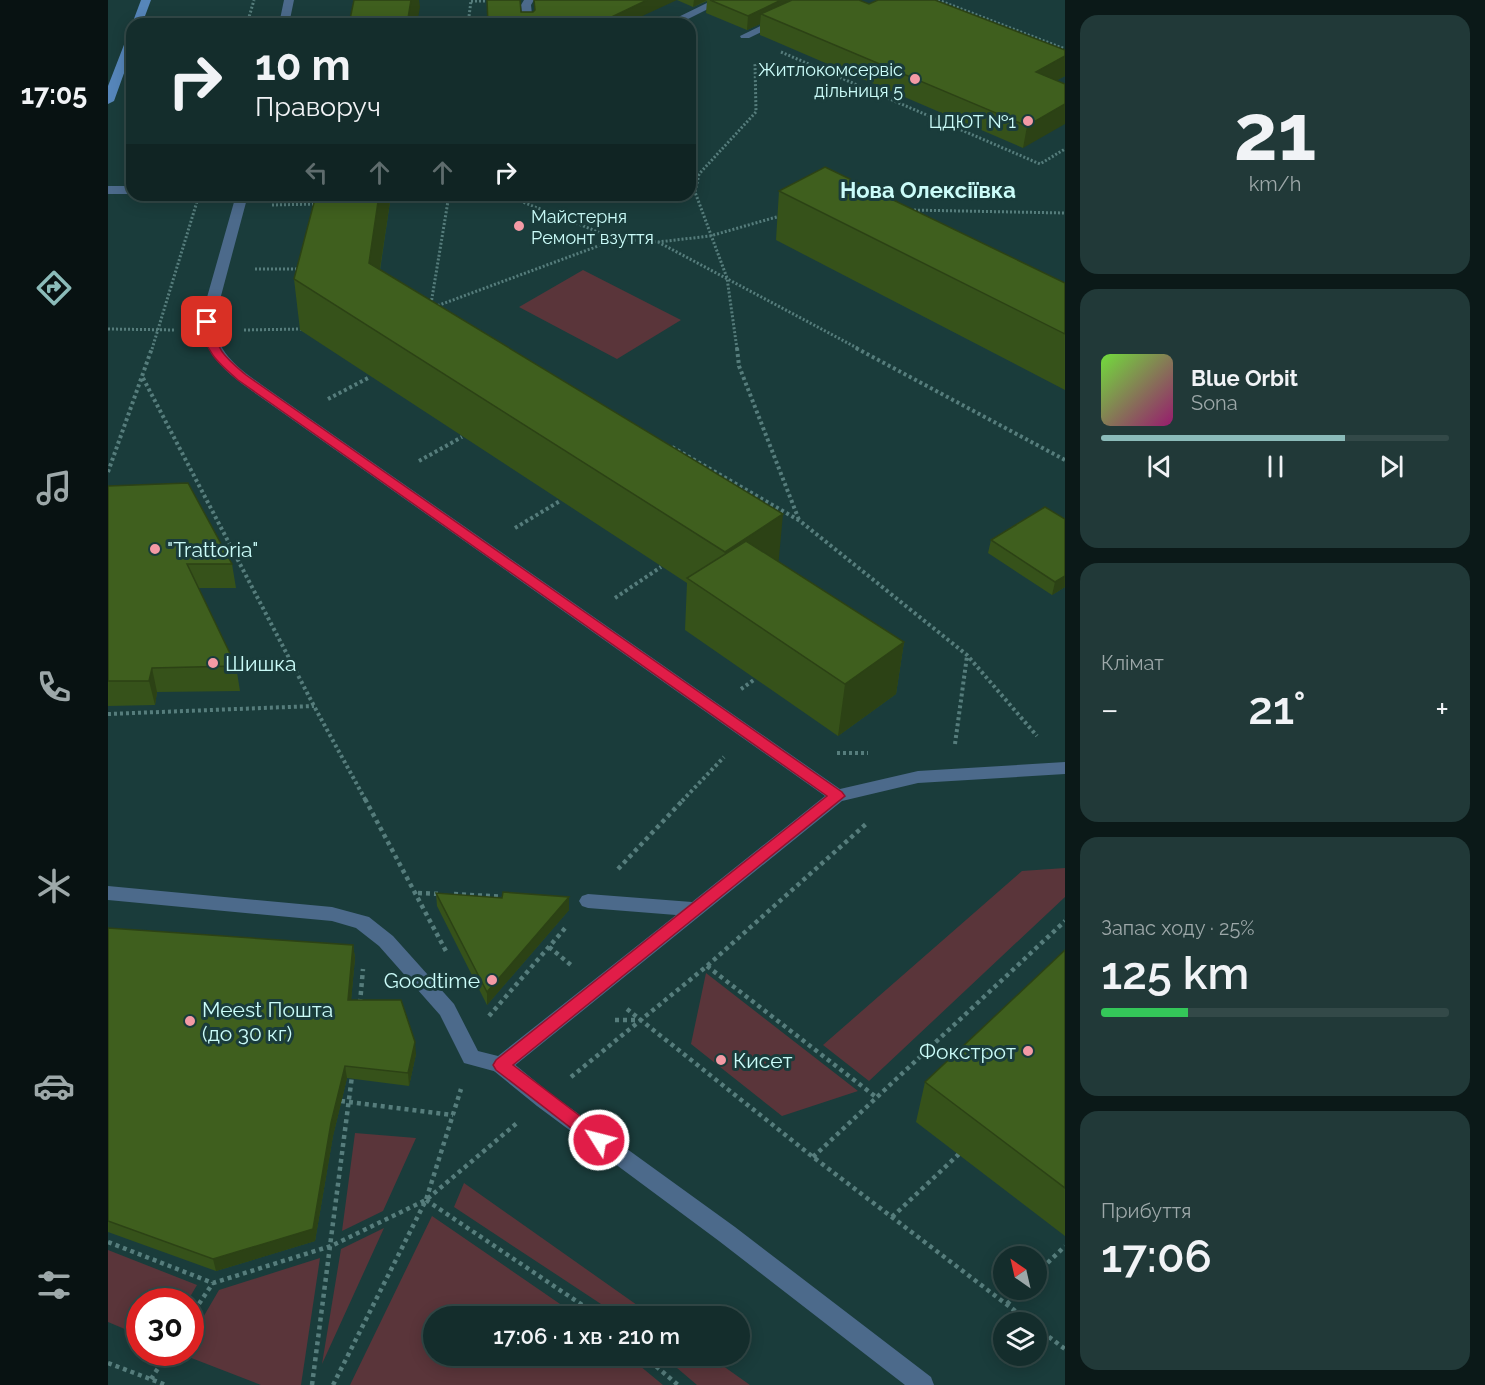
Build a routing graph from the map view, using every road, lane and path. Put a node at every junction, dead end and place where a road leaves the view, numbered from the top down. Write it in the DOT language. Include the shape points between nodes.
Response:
graph roads {
  1 [pos="146,0"];
  2 [pos="254,0"];
  3 [pos="289,0"];
  4 [pos="471,0"];
  5 [pos="529,0"];
  6 [pos="721,0"];
  7 [pos="938,0"];
  8 [pos="823,1"];
  9 [pos="139,18"];
  10 [pos="249,18"];
  11 [pos="285,18"];
  12 [pos="469,18"];
  13 [pos="527,18"];
  14 [pos="682,18"];
  15 [pos="750,39"];
  16 [pos="1065,49"];
  17 [pos="126,52"];
  18 [pos="108,101"];
  19 [pos="1065,149"];
  20 [pos="1059,153"];
  21 [pos="1065,155"];
  22 [pos="696,188"];
  23 [pos="108,190"];
  24 [pos="126,190"];
  25 [pos="696,195"];
  26 [pos="197,201"];
  27 [pos="240,201"];
  28 [pos="448,201"];
  29 [pos="520,201"];
  30 [pos="320,204"];
  31 [pos="265,205"];
  32 [pos="904,210"];
  33 [pos="1065,213"];
  34 [pos="786,215"];
  35 [pos="710,236"];
  36 [pos="617,239"];
  37 [pos="658,242"];
  38 [pos="249,269"];
  39 [pos="303,269"];
  40 [pos="727,278"];
  41 [pos="430,308"];
  42 [pos="440,314"];
  43 [pos="313,328"];
  44 [pos="108,329"];
  45 [pos="158,330"];
  46 [pos="207,331"];
  47 [pos="370,377"];
  48 [pos="143,378"];
  49 [pos="320,403"];
  50 [pos="462,437"];
  51 [pos="666,444"];
  52 [pos="1065,460"];
  53 [pos="411,465"];
  54 [pos="108,472"];
  55 [pos="560,501"];
  56 [pos="800,521"];
  57 [pos="507,533"];
  58 [pos="661,567"];
  59 [pos="608,603"];
  60 [pos="967,655"];
  61 [pos="314,706"];
  62 [pos="108,714"];
  63 [pos="1041,740"];
  64 [pos="1065,768"];
  65 [pos="956,774"];
  66 [pos="837,796"];
  67 [pos="874,816"];
  68 [pos="417,892"];
  69 [pos="108,893"];
  70 [pos="508,897"];
  71 [pos="588,901"];
  72 [pos="696,909"];
  73 [pos="1065,921"];
  74 [pos="364,963"];
  75 [pos="452,963"];
  76 [pos="707,966"];
  77 [pos="359,1010"];
  78 [pos="471,1057"];
  79 [pos="501,1065"];
  80 [pos="353,1068"];
  81 [pos="876,1097"];
  82 [pos="341,1101"];
  83 [pos="350,1103"];
  84 [pos="453,1115"];
  85 [pos="959,1154"];
  86 [pos="813,1157"];
  87 [pos="426,1200"];
  88 [pos="892,1217"];
  89 [pos="108,1242"];
  90 [pos="331,1246"];
  91 [pos="1065,1246"];
  92 [pos="1047,1263"];
  93 [pos="213,1283"];
  94 [pos="204,1296"];
  95 [pos="1012,1300"];
  96 [pos="1007,1305"];
  97 [pos="584,1306"];
  98 [pos="1016,1312"];
  99 [pos="1047,1335"];
  100 [pos="1065,1349"];
  101 [pos="108,1363"];
  102 [pos="160,1366"];
  103 [pos="656,1366"];
  104 [pos="151,1379"];
  105 [pos="166,1385"];
  106 [pos="312,1385"];
  107 [pos="333,1385"];
  108 [pos="678,1385"];
  109 [pos="923,1385"];
  1 -- 9 [label="main road"];
  2 -- 10 [label="path"];
  3 -- 11 [label="street"];
  4 -- 12 [label="path"];
  5 -- 13 [label="street"];
  6 -- 14 [label="street"];
  7 -- 16 [label="path"];
  8 -- 15 [label="street"];
  15 -- 20 [label="path" via="1040,164"];
  15 -- 22 [label="path" via="756,112 699,174"];
  17 -- 18 [label="main road"];
  19 -- 20 [label="path"];
  20 -- 21 [label="path"];
  23 -- 24 [label="street"];
  25 -- 35 [label="path"];
  26 -- 45 [label="path"];
  27 -- 46 [label="street"];
  28 -- 41 [label="path"];
  29 -- 36 [label="path"];
  30 -- 31 [label="path"];
  32 -- 33 [label="path"];
  34 -- 35 [label="path"];
  35 -- 37 [label="path"];
  35 -- 40 [label="path"];
  36 -- 37 [label="path"];
  36 -- 41 [label="path"];
  37 -- 40 [label="path"];
  38 -- 39 [label="path"];
  40 -- 52 [label="path"];
  40 -- 56 [label="path" via="739,366"];
  41 -- 42 [label="path"];
  43 -- 46 [label="path"];
  44 -- 45 [label="path"];
  45 -- 46 [label="path"];
  45 -- 48 [label="path"];
  46 -- 66 [label="street" via="218,355 242,378"];
  47 -- 49 [label="path"];
  48 -- 54 [label="path"];
  48 -- 61 [label="path"];
  50 -- 53 [label="path"];
  51 -- 56 [label="path"];
  55 -- 57 [label="path"];
  56 -- 60 [label="path"];
  58 -- 59 [label="path"];
  60 -- 63 [label="path"];
  60 -- 65 [label="path" via="954,751"];
  61 -- 62 [label="path"];
  61 -- 68 [label="path"];
  64 -- 65 [label="street"];
  65 -- 66 [label="street" via="918,777"];
  66 -- 72 [label="street"];
  67 -- 76 [label="path"];
  68 -- 70 [label="path"];
  68 -- 75 [label="path"];
  69 -- 78 [label="street" via="332,914 362,922 386,941 447,1010"];
  71 -- 72 [label="street"];
  72 -- 79 [label="street"];
  73 -- 81 [label="path"];
  74 -- 77 [label="path"];
  76 -- 81 [label="path"];
  76 -- 86 [label="path" via="640,1020"];
  78 -- 79 [label="street"];
  78 -- 84 [label="path"];
  79 -- 109 [label="street"];
  80 -- 83 [label="path"];
  81 -- 86 [label="path"];
  82 -- 83 [label="path"];
  83 -- 84 [label="path"];
  83 -- 90 [label="path"];
  84 -- 87 [label="path"];
  85 -- 88 [label="path"];
  86 -- 88 [label="path"];
  87 -- 90 [label="path"];
  87 -- 97 [label="path"];
  87 -- 107 [label="path"];
  88 -- 96 [label="path"];
  89 -- 93 [label="path"];
  90 -- 93 [label="path"];
  90 -- 106 [label="path"];
  91 -- 92 [label="path"];
  93 -- 94 [label="path"];
  95 -- 96 [label="path"];
  96 -- 98 [label="path"];
  99 -- 100 [label="path"];
  101 -- 104 [label="path"];
  102 -- 104 [label="path"];
  103 -- 108 [label="path"];
  104 -- 105 [label="path"];
}
